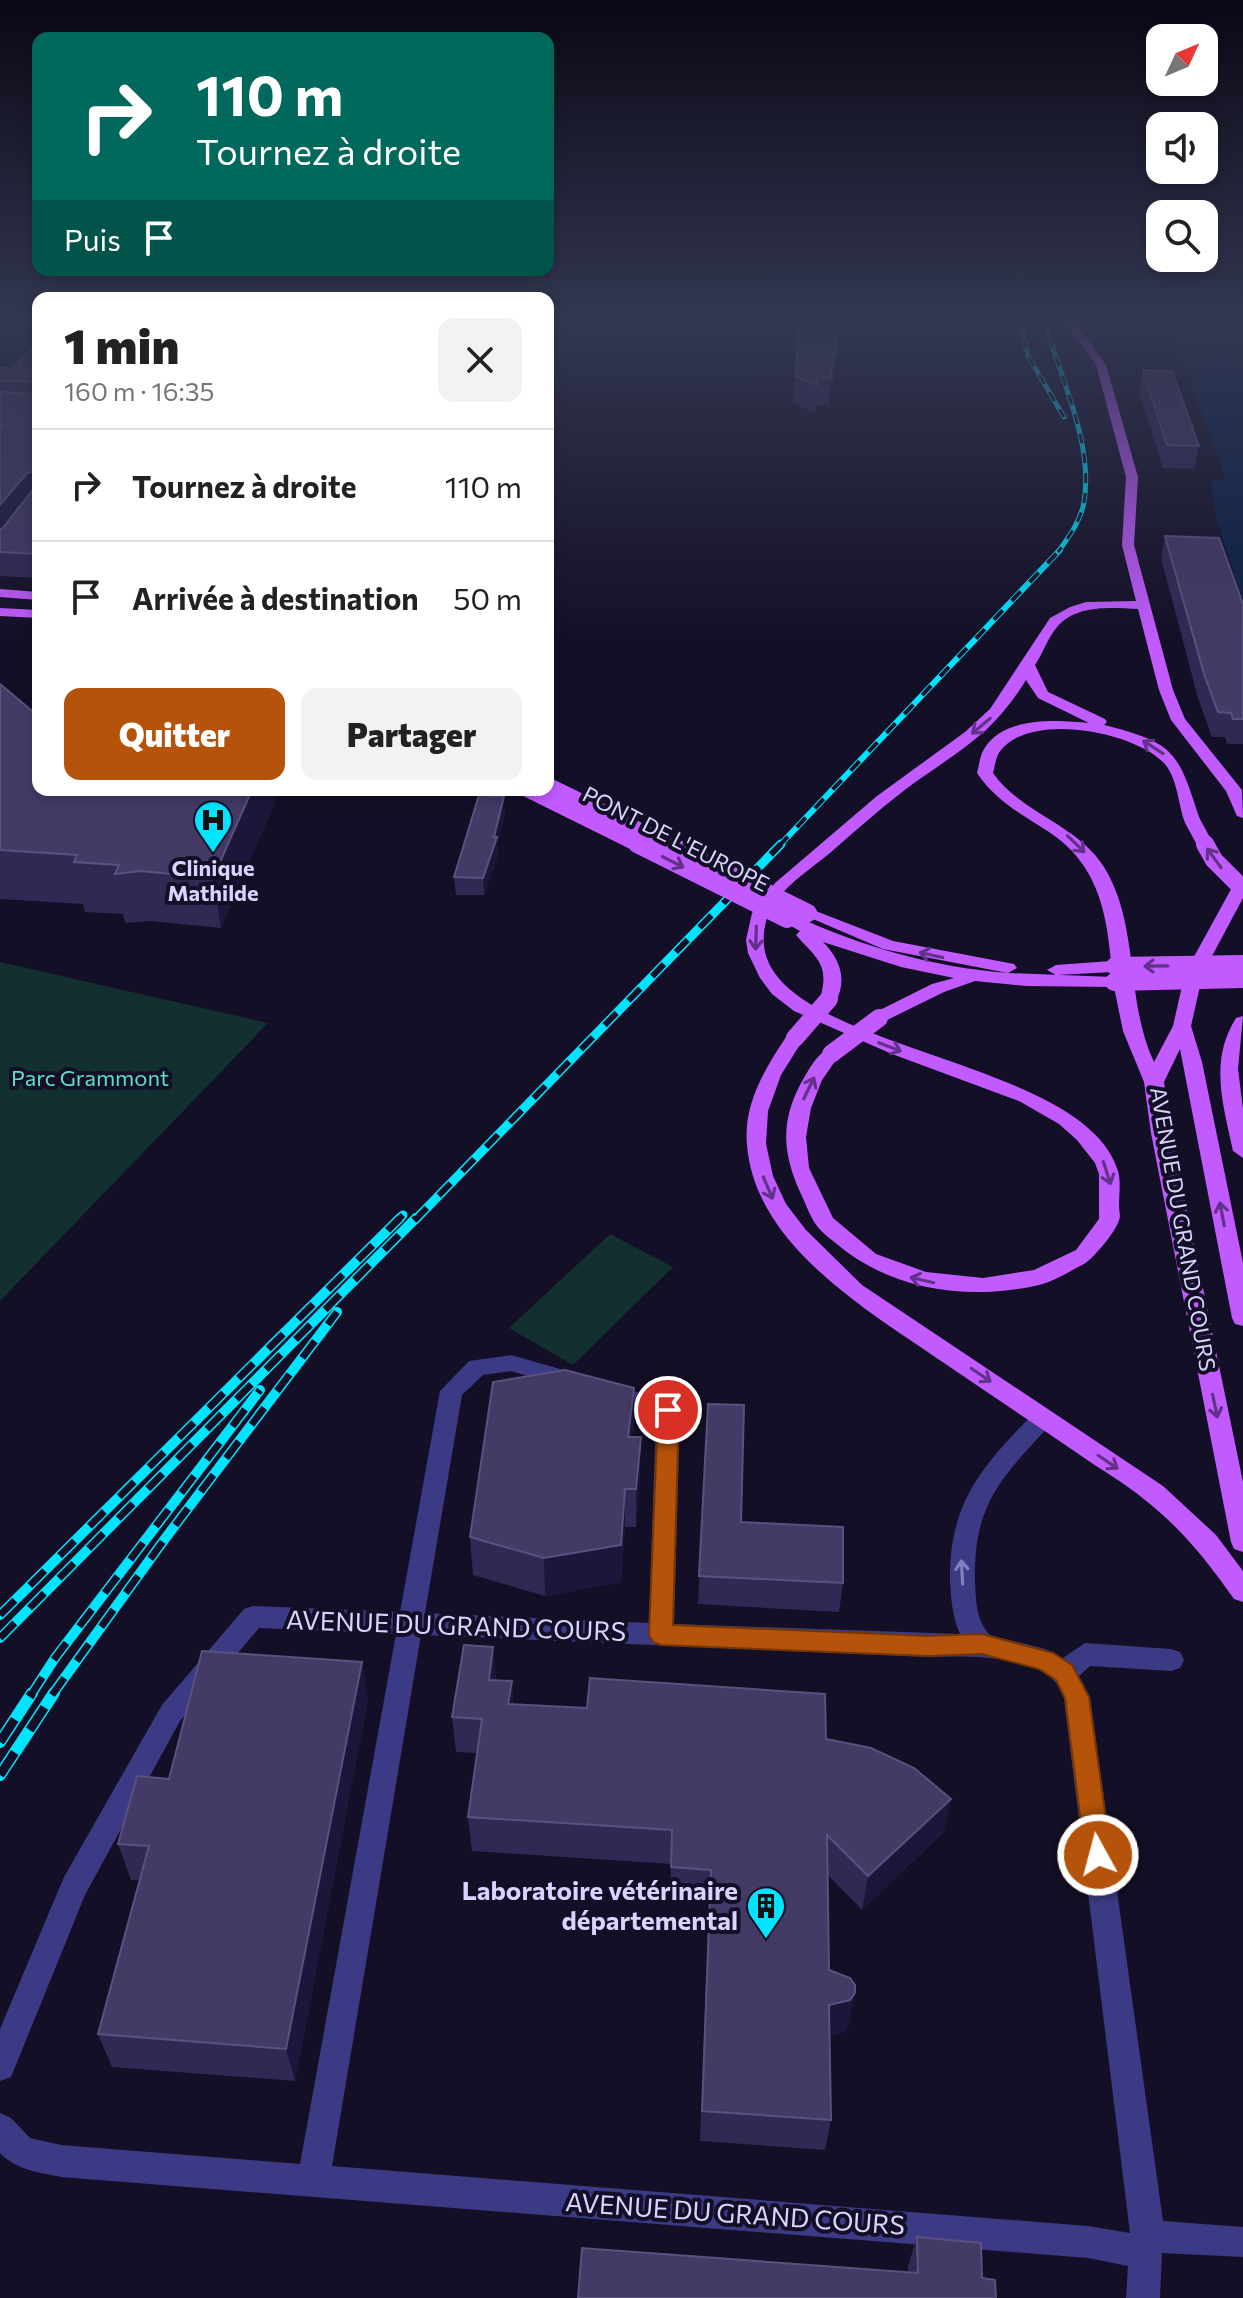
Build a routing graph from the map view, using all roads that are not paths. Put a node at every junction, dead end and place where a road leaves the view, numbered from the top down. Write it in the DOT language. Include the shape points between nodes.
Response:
graph roads {
  1 [pos="1118,426"];
  2 [pos="0,593"];
  3 [pos="32,596"];
  4 [pos="1145,605"];
  5 [pos="0,612"];
  6 [pos="32,614"];
  7 [pos="1028,665"];
  8 [pos="1121,732"];
  9 [pos="554,788"];
  10 [pos="540,796"];
  11 [pos="1243,813"];
  12 [pos="1243,882"];
  13 [pos="1243,889"];
  14 [pos="800,923"];
  15 [pos="1243,964"];
  16 [pos="1115,974"];
  17 [pos="1065,976"];
  18 [pos="974,978"];
  19 [pos="1243,979"];
  20 [pos="1243,1022"];
  21 [pos="1182,1026"];
  22 [pos="1154,1082"];
  23 [pos="1243,1151"];
  24 [pos="1243,1318"];
  25 [pos="1043,1418"];
  26 [pos="1243,1542"];
  27 [pos="1243,1591"];
  28 [pos="412,1624"];
  29 [pos="661,1635"];
  30 [pos="982,1644"];
  31 [pos="1171,1660"];
  32 [pos="1064,1673"];
  33 [pos="0,2066"];
  34 [pos="0,2129"];
  35 [pos="313,2181"];
  36 [pos="1239,2242"];
  37 [pos="1145,2244"];
  38 [pos="1143,2298"];
  1 -- 4 [label="main road" via="1132,477 1128,545"];
  2 -- 3 [label="main road"];
  4 -- 7 [label="main road" via="1095,606 1063,616"];
  4 -- 11 [label="main road" via="1178,720 1234,790"];
  5 -- 6 [label="main road"];
  7 -- 8 [label="main road" via="1043,695"];
  7 -- 18 [label="main road, one-way, bridge" via="996,714 788,880 757,919 755,949 761,968 793,1003 883,1045 1020,1094 1064,1117 1100,1153 1113,1195 1103,1233 1068,1265 1017,1283 987,1287 922,1281 868,1260 845,1244 808,1197 795,1137 806,1091 831,1054 879,1018 938,988"];
  13 -- 8 [label="main road, one-way, bridge" via="1214,860 1192,820 1178,770 1149,743"];
  8 -- 22 [label="main road, one-way" via="1066,724 1017,732 993,747 985,773 998,791 1077,844 1101,875 1131,1030"];
  9 -- 14 [label="main road, PONT DE L'EUROPE, bridge"];
  10 -- 14 [label="main road, PONT DE L'EUROPE, one-way, bridge"];
  12 -- 21 [label="main road" via="1194,973"];
  17 -- 14 [label="main road, one-way" via="920,952"];
  14 -- 18 [label="main road" via="905,965"];
  14 -- 25 [label="main road, one-way, bridge" via="830,961 835,982 829,999 770,1074 759,1111 759,1167 772,1198 790,1229 854,1291"];
  15 -- 16 [label="main road, one-way, bridge"];
  16 -- 17 [label="main road"];
  16 -- 19 [label="main road, bridge"];
  17 -- 18 [label="main road"];
  20 -- 23 [label="main road" via="1231,1039 1227,1060"];
  21 -- 22 [label="main road, AVENUE DU GRAND COURS"];
  24 -- 21 [label="main road, AVENUE DU GRAND COURS, one-way"];
  22 -- 26 [label="main road, AVENUE DU GRAND COURS, one-way"];
  25 -- 27 [label="main road, one-way" via="1154,1493 1207,1542"];
  30 -- 25 [label="street, one-way" via="970,1632 964,1604 961,1553 967,1520 987,1477"];
  28 -- 29 [label="street, AVENUE DU GRAND COURS"];
  28 -- 29 [label="street" via="451,1391 477,1367 511,1363 668,1410"];
  28 -- 33 [label="street, AVENUE DU GRAND COURS" via="253,1617 171,1713 74,1887"];
  28 -- 35 [label="street"];
  29 -- 30 [label="street, AVENUE DU GRAND COURS"];
  30 -- 32 [label="street, AVENUE DU GRAND COURS" via="1045,1660"];
  31 -- 32 [label="street" via="1085,1654"];
  32 -- 37 [label="street" via="1077,1697 1147,2220"];
  34 -- 35 [label="street, AVENUE DU GRAND COURS" via="21,2152 61,2161"];
  35 -- 37 [label="street, AVENUE DU GRAND COURS"];
  36 -- 37 [label="street, AVENUE DU GRAND COURS"];
  37 -- 38 [label="street"];
}
